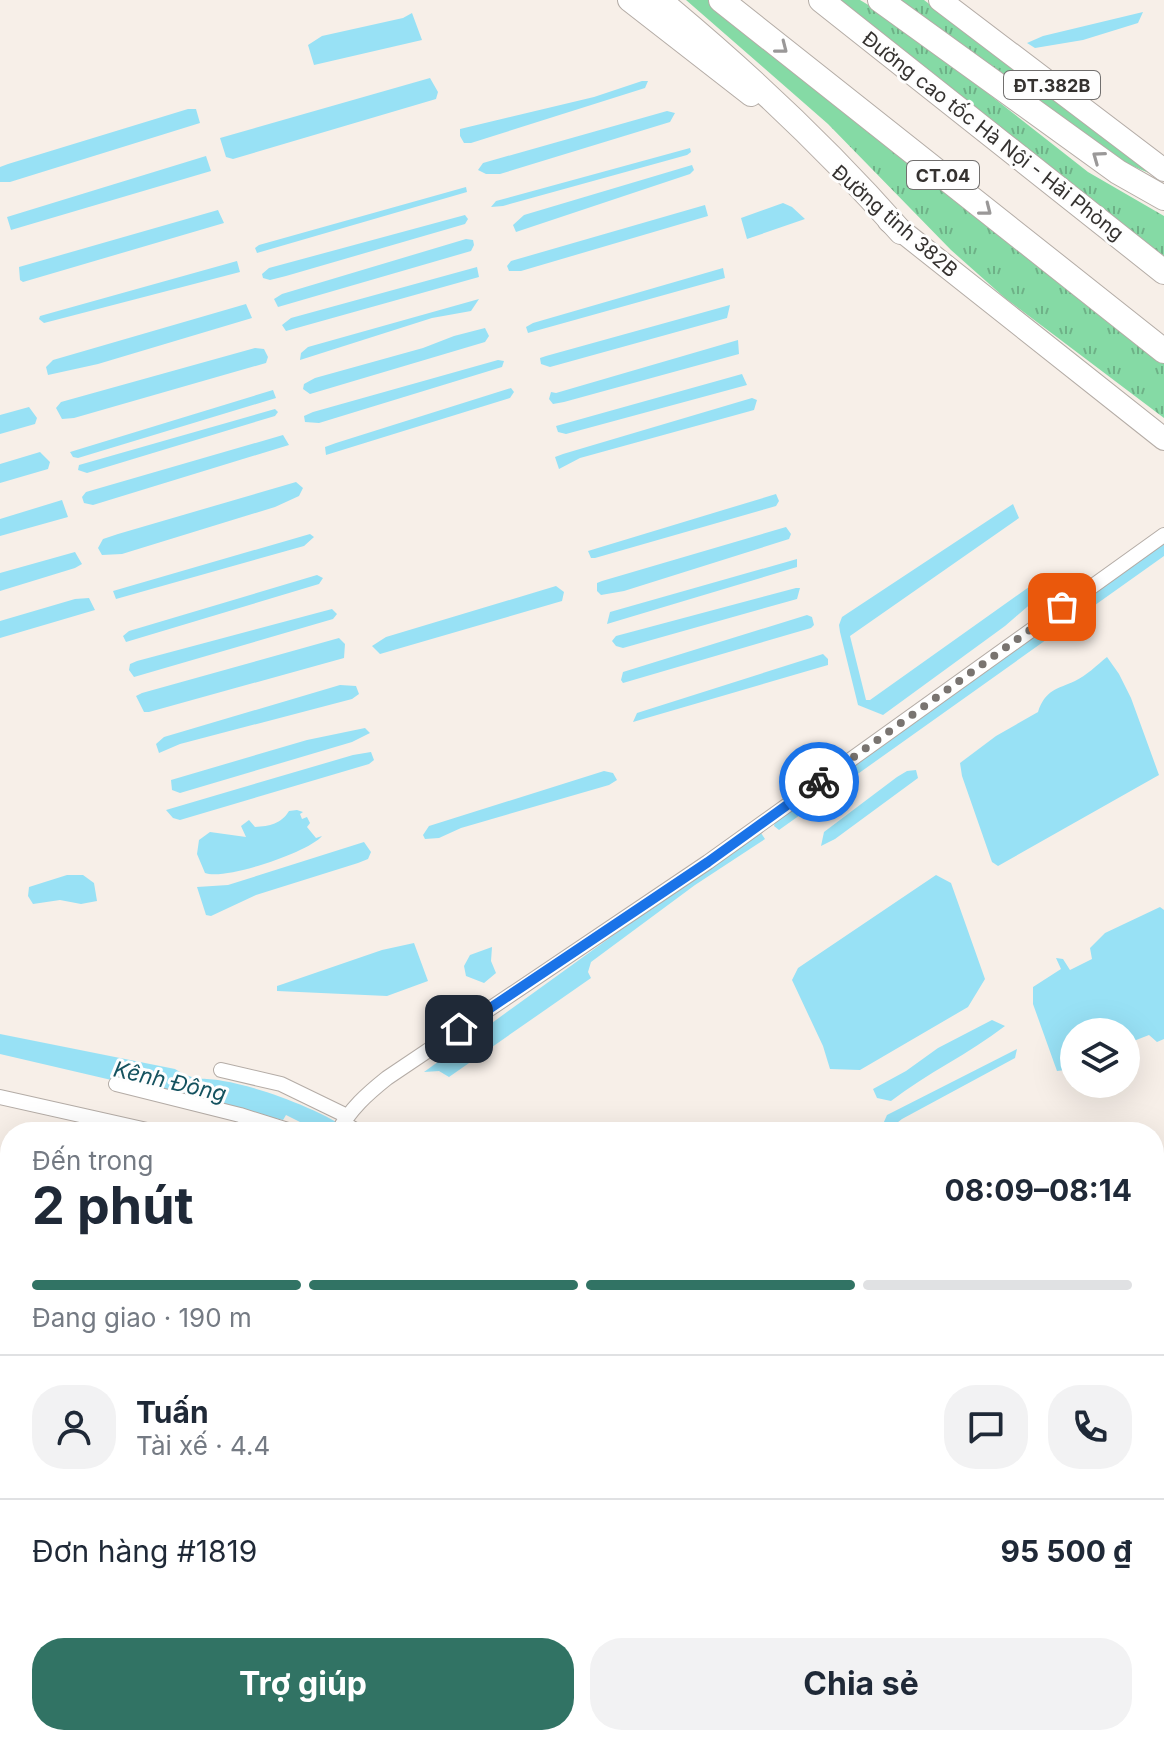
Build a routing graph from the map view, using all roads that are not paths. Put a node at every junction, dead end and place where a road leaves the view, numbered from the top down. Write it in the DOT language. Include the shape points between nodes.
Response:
graph roads {
  1 [pos="629,0"];
  2 [pos="659,0"];
  3 [pos="721,0"];
  4 [pos="821,0"];
  5 [pos="880,0"];
  6 [pos="940,0"];
  7 [pos="1164,170"];
  8 [pos="1164,198"];
  9 [pos="901,232"];
  10 [pos="1164,272"];
  11 [pos="1164,351"];
  12 [pos="1164,439"];
  13 [pos="1164,535"];
  14 [pos="221,1070"];
  15 [pos="116,1084"];
  16 [pos="0,1097"];
  17 [pos="111,1122"];
  18 [pos="262,1122"];
  19 [pos="343,1122"];
  20 [pos="79,1746"];
  21 [pos="86,1746"];
  1 -- 9 [label="main road, Đường tỉnh 382B" via="730,76"];
  2 -- 9 [label="highway" via="784,108"];
  3 -- 11 [label="highway, CT.04, one-way"];
  4 -- 10 [label="highway, Đường cao tốc Hà Nội - Hải Phòng / CT.04"];
  8 -- 5 [label="highway, one-way" via="1118,172"];
  6 -- 7 [label="main road, ĐT.382B"];
  9 -- 12 [label="main road, Đường tỉnh 382B"];
  13 -- 19 [label="street" via="708,862 387,1078"];
  14 -- 19 [label="street" via="281,1084"];
  15 -- 18 [label="street"];
  16 -- 17 [label="street"];
  20 -- 21 [label="street"];
}
